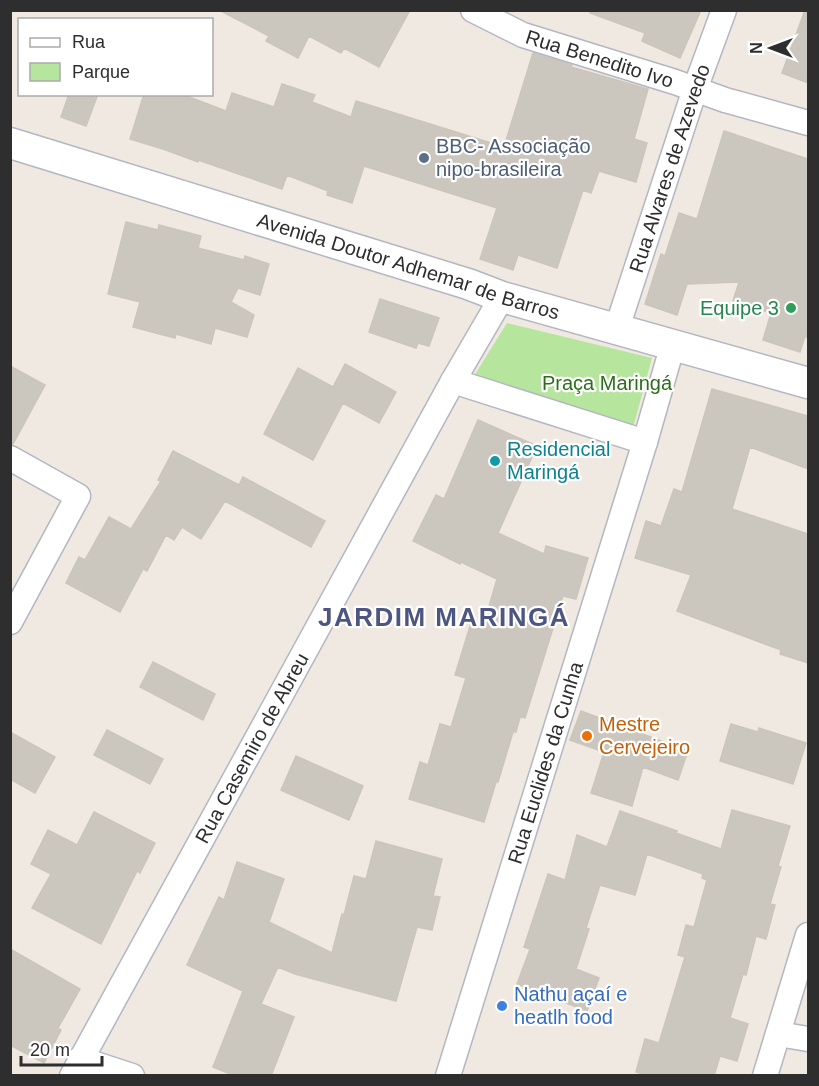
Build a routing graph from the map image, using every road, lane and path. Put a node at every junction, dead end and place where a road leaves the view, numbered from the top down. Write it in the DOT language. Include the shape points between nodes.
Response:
graph roads {
  1 [pos="473,10"];
  2 [pos="724,10"];
  3 [pos="695,89"];
  4 [pos="808,123"];
  5 [pos="10,143"];
  6 [pos="502,297"];
  7 [pos="617,328"];
  8 [pos="673,344"];
  9 [pos="453,381"];
  10 [pos="808,383"];
  11 [pos="645,442"];
  12 [pos="10,458"];
  13 [pos="10,622"];
  14 [pos="808,935"];
  15 [pos="778,1034"];
  16 [pos="808,1039"];
  17 [pos="76,1067"];
  18 [pos="132,1076"];
  19 [pos="448,1076"];
  20 [pos="765,1076"];
  1 -- 3 [label="street, Rua Benedito Ivo" via="523,35"];
  2 -- 3 [label="street, Rua Alvares de Azevedo"];
  3 -- 4 [label="street, Rua Benedito Ivo"];
  3 -- 7 [label="street, Rua Alvares de Azevedo"];
  5 -- 6 [label="street, Avenida Doutor Adhemar de Barros"];
  6 -- 7 [label="street, Avenida Doutor Adhemar de Barros"];
  6 -- 9 [label="street, Rua Casemiro de Abreu"];
  7 -- 8 [label="street, Avenida Doutor Adhemar de Barros"];
  8 -- 10 [label="street, Avenida Doutor Adhemar de Barros"];
  8 -- 11 [label="street, Rua Euclides da Cunha"];
  9 -- 11 [label="street"];
  9 -- 17 [label="street, Rua Casemiro de Abreu"];
  11 -- 19 [label="street, Rua Euclides da Cunha"];
  12 -- 13 [label="street" via="78,496"];
  14 -- 15 [label="street"];
  15 -- 16 [label="street"];
  15 -- 20 [label="street"];
  17 -- 18 [label="street"];
}
